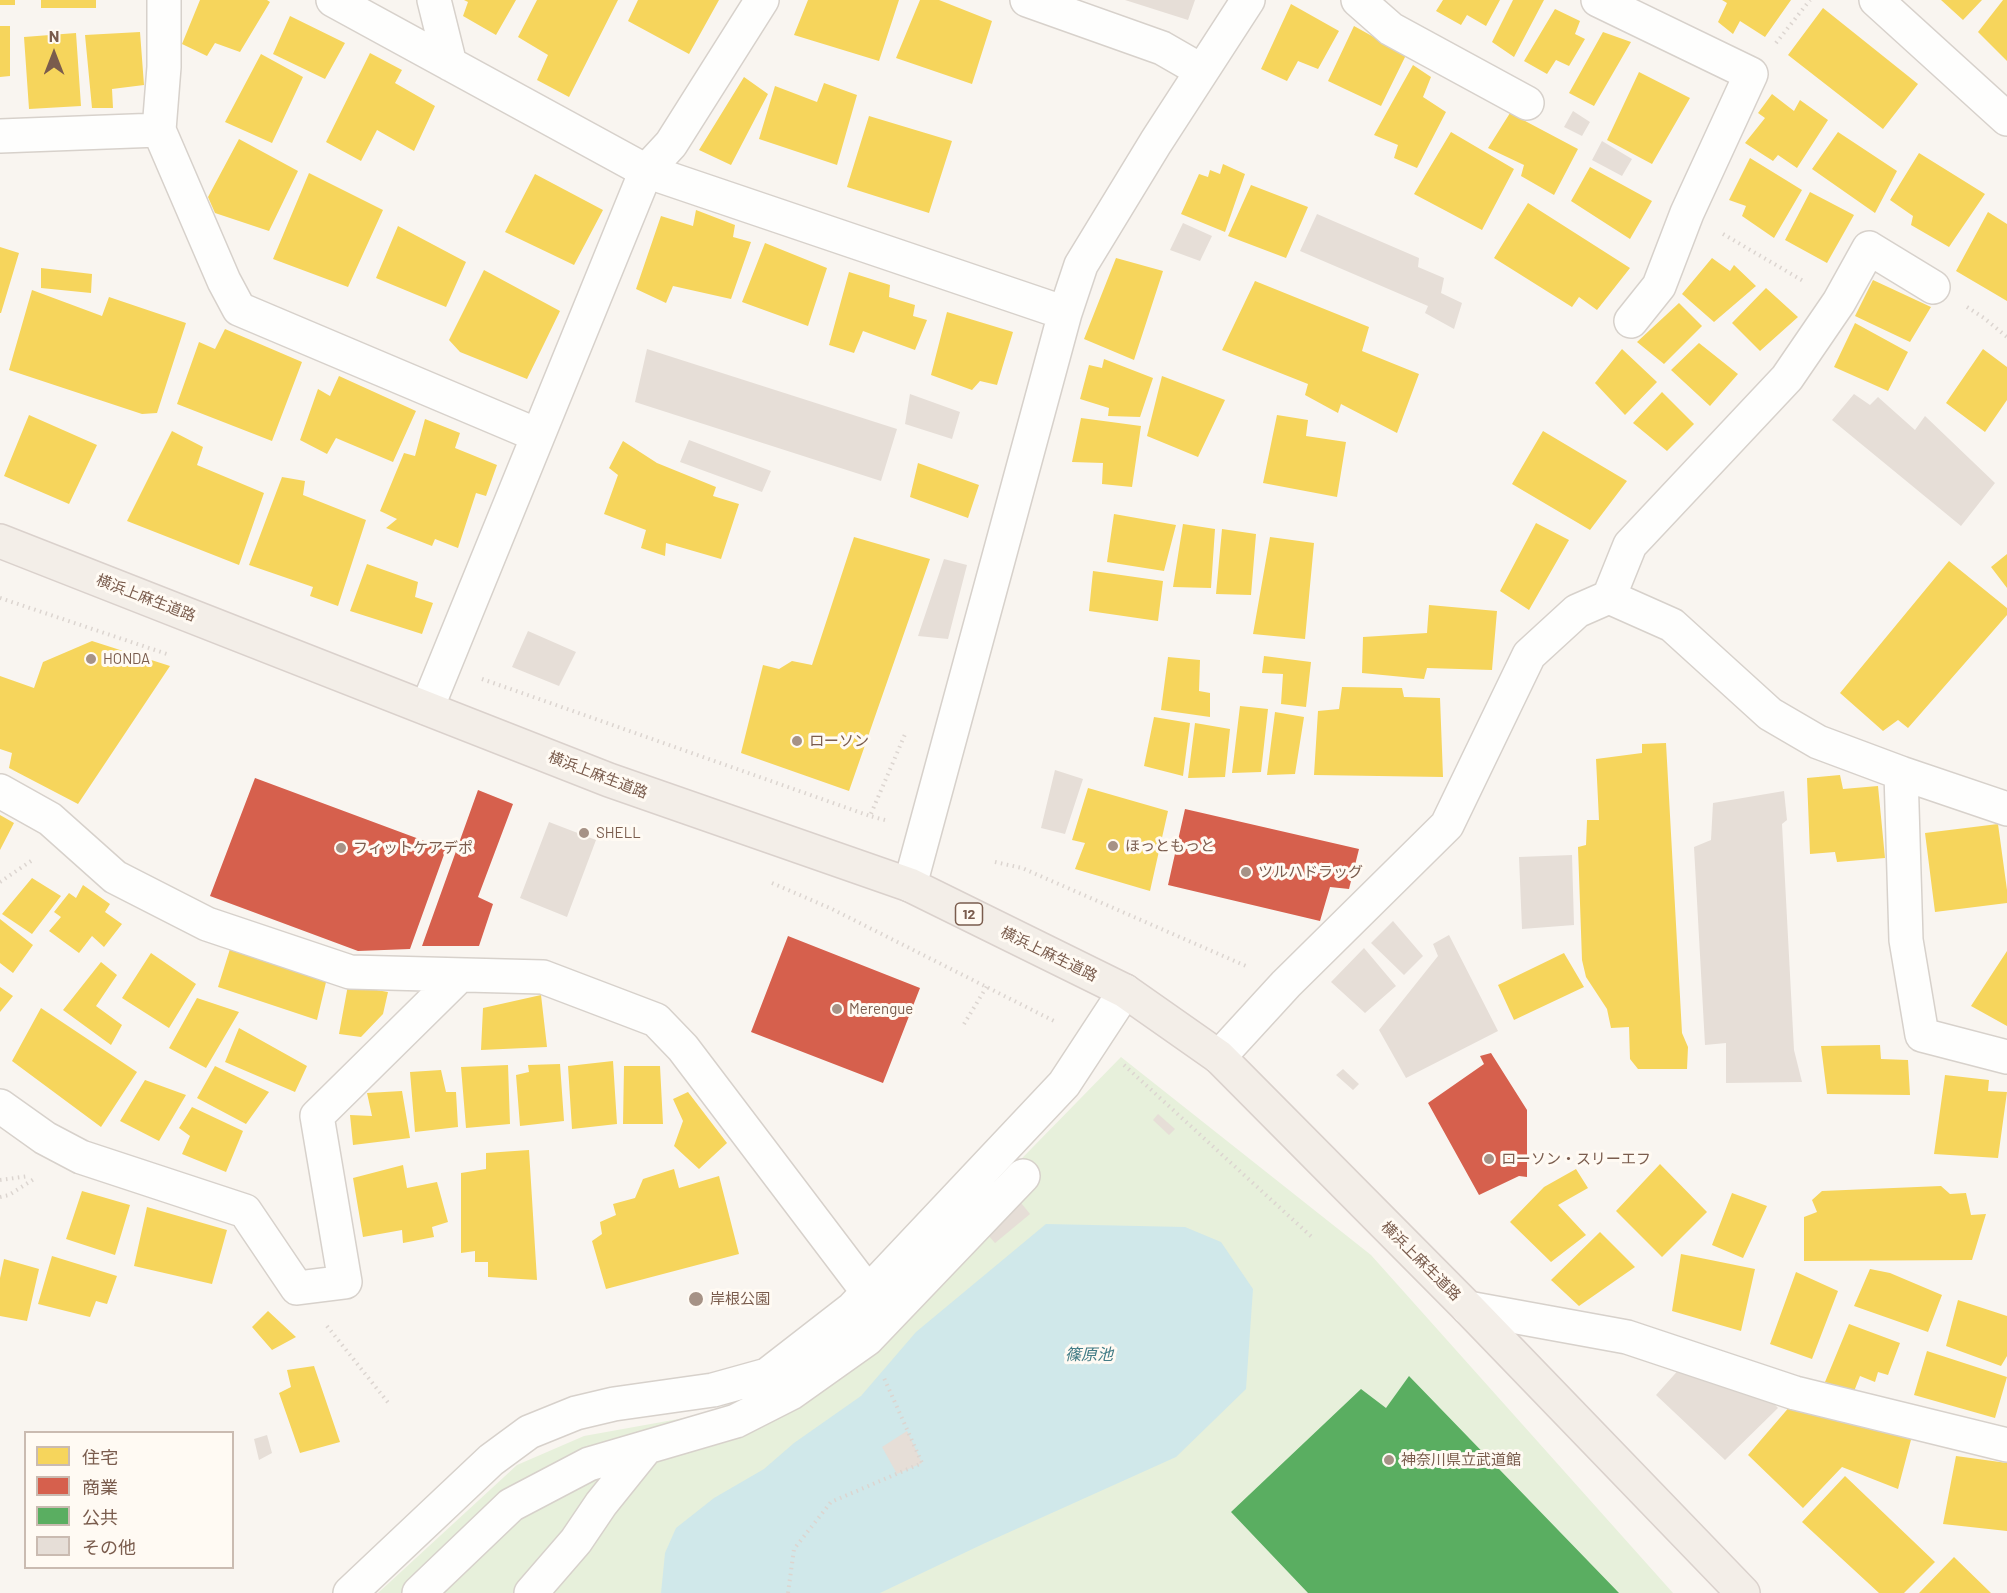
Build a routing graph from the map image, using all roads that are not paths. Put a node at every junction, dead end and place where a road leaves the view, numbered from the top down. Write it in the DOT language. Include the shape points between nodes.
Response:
graph roads {
  1 [pos="164,0"];
  2 [pos="333,0"];
  3 [pos="434,0"];
  4 [pos="762,0"];
  5 [pos="1027,0"];
  6 [pos="1248,0"];
  7 [pos="1358,0"];
  8 [pos="1598,0"];
  9 [pos="1876,0"];
  10 [pos="450,64"];
  11 [pos="1202,70"];
  12 [pos="1527,103"];
  13 [pos="2007,119"];
  14 [pos="159,130"];
  15 [pos="0,136"];
  16 [pos="646,171"];
  17 [pos="1933,287"];
  18 [pos="1065,313"];
  19 [pos="1631,321"];
  20 [pos="537,435"];
  21 [pos="0,541"];
  22 [pos="1609,597"];
  23 [pos="426,708"];
  24 [pos="1902,773"];
  25 [pos="0,791"];
  26 [pos="2007,809"];
  27 [pos="910,885"];
  28 [pos="460,975"];
  29 [pos="1125,992"];
  30 [pos="1219,1057"];
  31 [pos="2007,1058"];
  32 [pos="0,1106"];
  33 [pos="1023,1176"];
  34 [pos="868,1292"];
  35 [pos="1468,1308"];
  36 [pos="2007,1445"];
  37 [pos="646,1448"];
  38 [pos="350,1593"];
  39 [pos="419,1593"];
  40 [pos="531,1593"];
  41 [pos="1743,1593"];
  1 -- 14 [label="street"];
  2 -- 10 [label="street"];
  3 -- 10 [label="street"];
  4 -- 16 [label="street" via="671,144"];
  5 -- 11 [label="street" via="1162,48"];
  6 -- 11 [label="street"];
  7 -- 12 [label="street" via="1391,29"];
  8 -- 19 [label="street" via="1751,74 1687,213 1659,286"];
  9 -- 13 [label="street"];
  10 -- 16 [label="street"];
  11 -- 18 [label="street" via="1081,265"];
  14 -- 15 [label="street"];
  14 -- 20 [label="street" via="239,309"];
  16 -- 18 [label="street"];
  16 -- 20 [label="street"];
  17 -- 22 [label="street" via="1869,248 1839,302 1787,378 1630,545"];
  18 -- 27 [label="street"];
  20 -- 23 [label="street"];
  21 -- 23 [label="main road, 横浜上麻生道路 / 12"];
  22 -- 24 [label="street" via="1672,625 1770,714 1818,742"];
  22 -- 30 [label="street" via="1577,611 1529,655 1447,825 1286,984"];
  23 -- 27 [label="main road, 横浜上麻生道路 / 12" via="609,780"];
  24 -- 26 [label="street"];
  24 -- 31 [label="street" via="1906,940 1922,1035"];
  25 -- 28 [label="street" via="50,819 115,877 207,924 350,972"];
  27 -- 29 [label="main road, 横浜上麻生道路 / 12"];
  28 -- 32 [label="street" via="317,1116 345,1282 297,1288 245,1211 81,1157 45,1138"];
  28 -- 34 [label="street" via="543,977 656,1020 683,1048"];
  29 -- 30 [label="main road, 横浜上麻生道路 / 12"];
  29 -- 34 [label="street" via="1064,1084"];
  30 -- 35 [label="main road, 横浜上麻生道路 / 12"];
  33 -- 37 [label="street" via="867,1339 791,1393 736,1421"];
  34 -- 38 [label="street" via="767,1375 712,1390 595,1408 529,1432 491,1460"];
  35 -- 36 [label="street" via="1627,1337 1795,1393"];
  35 -- 41 [label="main road, 横浜上麻生道路 / 12"];
  37 -- 39 [label="street" via="589,1464 511,1505"];
  37 -- 40 [label="street"];
}
